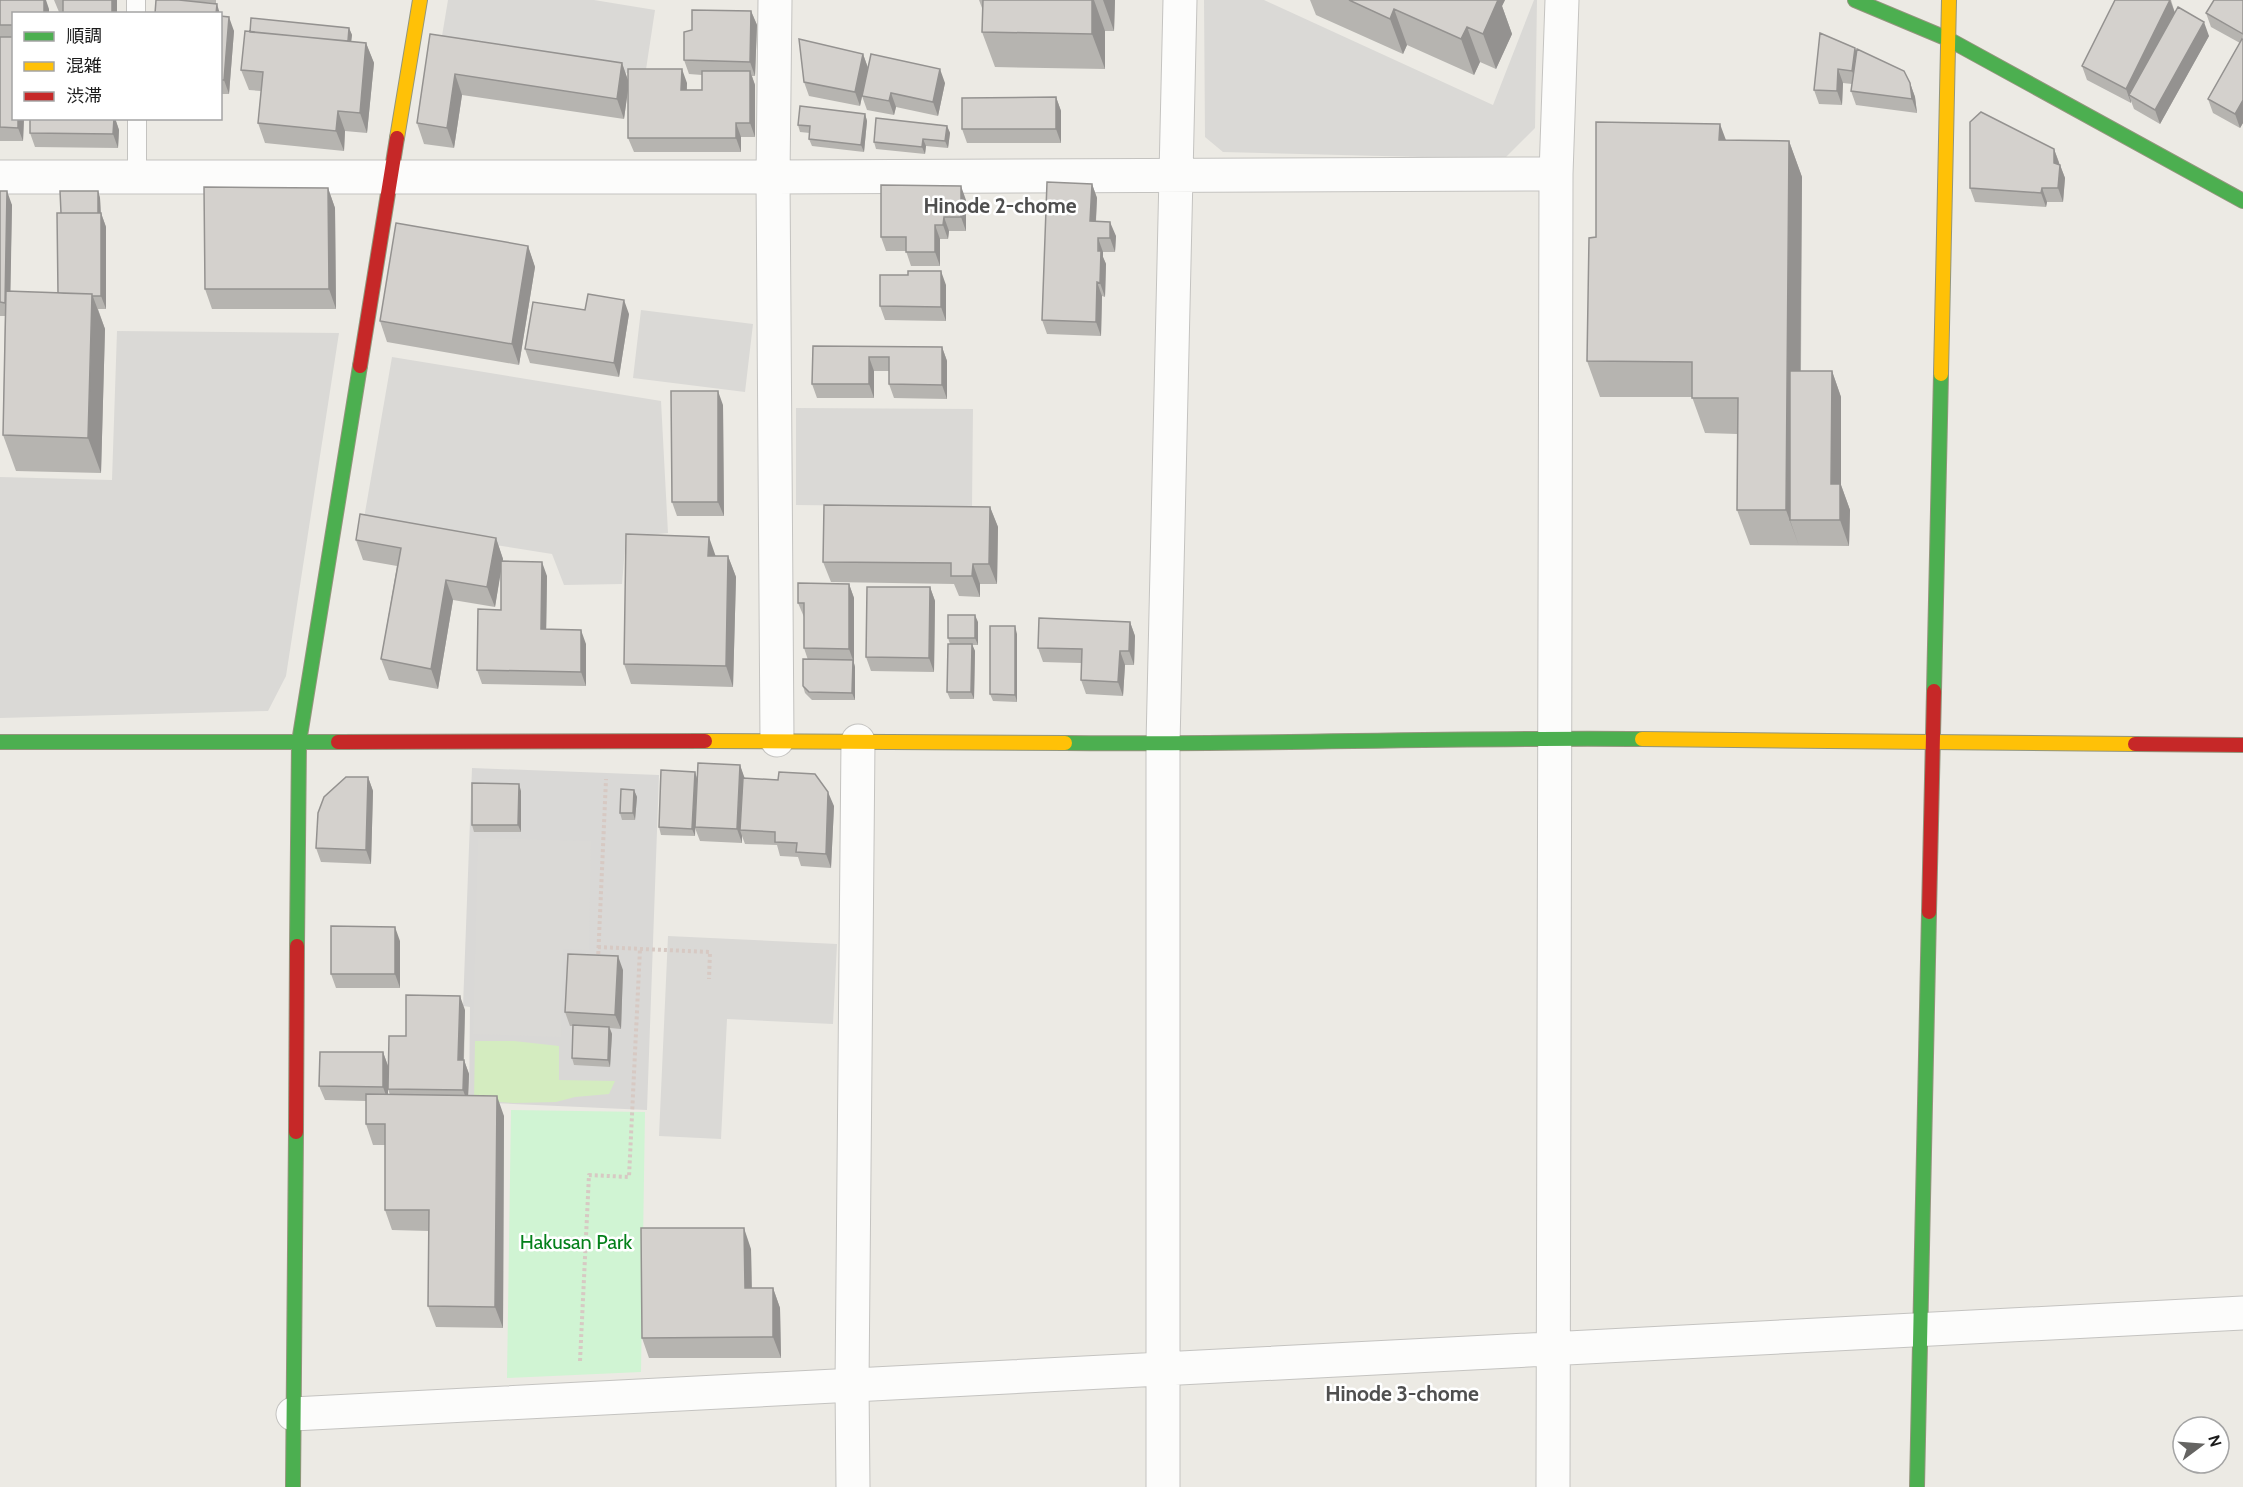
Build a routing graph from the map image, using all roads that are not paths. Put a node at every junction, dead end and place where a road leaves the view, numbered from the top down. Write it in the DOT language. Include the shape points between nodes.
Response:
graph roads {
  1 [pos="420,0"];
  2 [pos="774,0"];
  3 [pos="1180,0"];
  4 [pos="1562,0"];
  5 [pos="1855,0"];
  6 [pos="1949,0"];
  7 [pos="1948,39"];
  8 [pos="136,120"];
  9 [pos="1556,174"];
  10 [pos="1174,176"];
  11 [pos="0,177"];
  12 [pos="773,177"];
  13 [pos="137,178"];
  14 [pos="391,178"];
  15 [pos="2243,201"];
  16 [pos="1555,738"];
  17 [pos="777,740"];
  18 [pos="0,741"];
  19 [pos="858,741"];
  20 [pos="298,742"];
  21 [pos="1933,743"];
  22 [pos="1163,744"];
  23 [pos="2243,745"];
  24 [pos="2243,1313"];
  25 [pos="1920,1329"];
  26 [pos="1554,1348"];
  27 [pos="1164,1368"];
  28 [pos="852,1385"];
  29 [pos="293,1414"];
  30 [pos="293,1487"];
  31 [pos="853,1487"];
  32 [pos="1163,1487"];
  33 [pos="1553,1487"];
  34 [pos="1917,1487"];
  1 -- 14 [label="street"];
  2 -- 12 [label="street"];
  3 -- 10 [label="street"];
  4 -- 9 [label="street"];
  5 -- 7 [label="street"];
  6 -- 7 [label="street"];
  7 -- 15 [label="street"];
  7 -- 21 [label="street"];
  8 -- 13 [label="lane"];
  9 -- 10 [label="street"];
  9 -- 16 [label="street"];
  10 -- 12 [label="street"];
  10 -- 22 [label="street"];
  11 -- 13 [label="street"];
  12 -- 14 [label="street"];
  12 -- 17 [label="street"];
  13 -- 14 [label="street"];
  14 -- 20 [label="street"];
  16 -- 21 [label="street"];
  16 -- 22 [label="street"];
  16 -- 26 [label="street"];
  17 -- 19 [label="street"];
  17 -- 20 [label="street"];
  18 -- 20 [label="street"];
  19 -- 22 [label="street"];
  19 -- 28 [label="street"];
  20 -- 29 [label="street"];
  21 -- 23 [label="street"];
  21 -- 25 [label="street"];
  22 -- 27 [label="street"];
  24 -- 25 [label="street"];
  25 -- 26 [label="street"];
  25 -- 34 [label="street"];
  26 -- 27 [label="street"];
  26 -- 33 [label="street"];
  27 -- 28 [label="street"];
  27 -- 32 [label="street"];
  28 -- 29 [label="street"];
  28 -- 31 [label="street"];
  29 -- 30 [label="street"];
}
